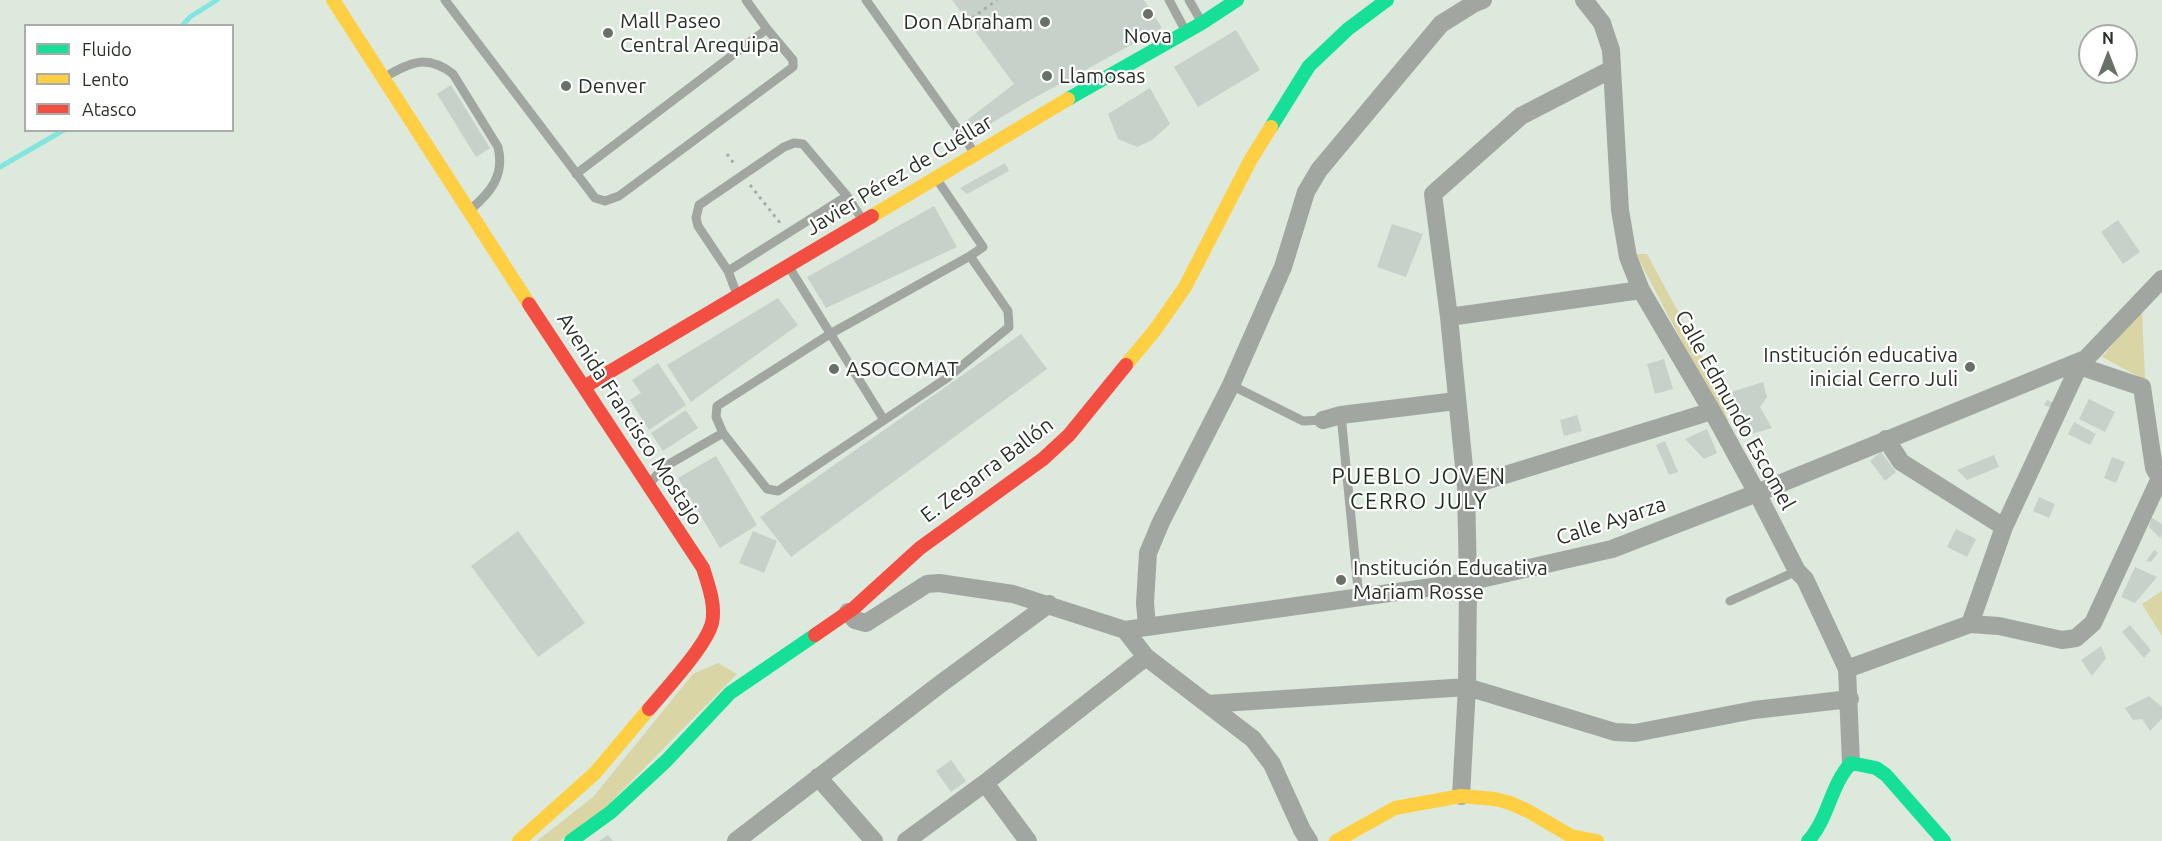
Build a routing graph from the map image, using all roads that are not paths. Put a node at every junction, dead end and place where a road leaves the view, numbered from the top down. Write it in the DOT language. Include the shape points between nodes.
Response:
graph roads {
  1 [pos="333,0"];
  2 [pos="445,0"];
  3 [pos="746,0"];
  4 [pos="866,0"];
  5 [pos="1169,0"];
  6 [pos="1189,0"];
  7 [pos="1237,0"];
  8 [pos="1387,0"];
  9 [pos="1483,0"];
  10 [pos="1584,0"];
  11 [pos="1202,23"];
  12 [pos="767,29"];
  13 [pos="1186,33"];
  14 [pos="1612,69"];
  15 [pos="384,77"];
  16 [pos="975,154"];
  17 [pos="576,174"];
  18 [pos="936,179"];
  19 [pos="847,196"];
  20 [pos="468,211"];
  21 [pos="863,222"];
  22 [pos="970,256"];
  23 [pos="788,265"];
  24 [pos="728,271"];
  25 [pos="2162,279"];
  26 [pos="1641,290"];
  27 [pos="737,296"];
  28 [pos="1449,317"];
  29 [pos="830,334"];
  30 [pos="2082,362"];
  31 [pos="1230,385"];
  32 [pos="584,387"];
  33 [pos="1456,401"];
  34 [pos="1712,411"];
  35 [pos="1341,415"];
  36 [pos="884,420"];
  37 [pos="1323,420"];
  38 [pos="723,433"];
  39 [pos="1886,439"];
  40 [pos="647,485"];
  41 [pos="1466,487"];
  42 [pos="1757,493"];
  43 [pos="2004,527"];
  44 [pos="1797,571"];
  45 [pos="1468,582"];
  46 [pos="1359,599"];
  47 [pos="1730,601"];
  48 [pos="1049,604"];
  49 [pos="848,612"];
  50 [pos="1970,624"];
  51 [pos="1147,626"];
  52 [pos="1125,630"];
  53 [pos="1146,657"];
  54 [pos="1847,669"];
  55 [pos="1467,687"];
  56 [pos="1850,699"];
  57 [pos="1208,704"];
  58 [pos="1851,763"];
  59 [pos="818,777"];
  60 [pos="985,783"];
  61 [pos="1461,796"];
  62 [pos="519,841"];
  63 [pos="571,841"];
  64 [pos="736,841"];
  65 [pos="874,841"];
  66 [pos="906,841"];
  67 [pos="1028,841"];
  68 [pos="1309,841"];
  69 [pos="1336,841"];
  70 [pos="1597,841"];
  71 [pos="1808,841"];
  72 [pos="1944,841"];
  1 -- 15 [label="street, Avenida Francisco Mostajo"];
  2 -- 17 [label="lane"];
  3 -- 12 [label="lane"];
  4 -- 16 [label="lane"];
  5 -- 13 [label="lane"];
  6 -- 11 [label="lane"];
  7 -- 11 [label="street, Javier Pérez de Cuéllar"];
  8 -- 49 [label="street, E. Zegarra Ballón" via="1348,29 1309,66 1251,159 1185,287 1069,435 1043,459 920,548"];
  9 -- 31 [label="street" via="1441,24 1319,170 1306,192 1283,267"];
  10 -- 14 [label="street, Calle Edmundo Escomel" via="1602,23 1611,50"];
  11 -- 13 [label="street, Javier Pérez de Cuéllar"];
  12 -- 17 [label="lane"];
  12 -- 17 [label="lane" via="793,60 794,67 788,72 619,196 604,201 595,198"];
  13 -- 16 [label="street, Javier Pérez de Cuéllar"];
  14 -- 26 [label="street, Calle Edmundo Escomel" via="1620,210 1628,257"];
  14 -- 28 [label="street" via="1521,116 1433,194"];
  15 -- 20 [label="street, Avenida Francisco Mostajo"];
  15 -- 20 [label="lane" via="423,61 443,66 453,74 500,153 493,188"];
  16 -- 18 [label="street, Javier Pérez de Cuéllar"];
  18 -- 21 [label="street, Javier Pérez de Cuéllar"];
  18 -- 22 [label="lane" via="983,247"];
  19 -- 21 [label="lane"];
  19 -- 24 [label="lane"];
  19 -- 24 [label="lane" via="803,144 784,147 699,205 698,226"];
  20 -- 32 [label="street, Avenida Francisco Mostajo"];
  21 -- 23 [label="street, Javier Pérez de Cuéllar"];
  22 -- 29 [label="lane"];
  22 -- 36 [label="lane" via="1008,311 1010,327 947,378"];
  23 -- 27 [label="street, Javier Pérez de Cuéllar"];
  23 -- 29 [label="lane"];
  24 -- 27 [label="lane"];
  25 -- 30 [label="street"];
  26 -- 28 [label="street"];
  26 -- 34 [label="street, Calle Edmundo Escomel"];
  27 -- 32 [label="street, Javier Pérez de Cuéllar"];
  28 -- 33 [label="street"];
  29 -- 36 [label="lane"];
  29 -- 38 [label="lane" via="717,406 716,417"];
  30 -- 39 [label="street, Calle Ayarza"];
  30 -- 43 [label="street"];
  30 -- 50 [label="street" via="2142,387 2154,468 2160,478 2093,623 2076,638 2062,640"];
  31 -- 37 [label="lane" via="1303,421"];
  31 -- 51 [label="street" via="1148,553"];
  32 -- 40 [label="street, Avenida Francisco Mostajo"];
  33 -- 35 [label="street"];
  33 -- 41 [label="street"];
  34 -- 41 [label="street"];
  34 -- 42 [label="street, Calle Edmundo Escomel"];
  35 -- 37 [label="street"];
  35 -- 46 [label="lane"];
  36 -- 38 [label="lane" via="778,491 767,489"];
  38 -- 40 [label="lane" via="664,467"];
  39 -- 42 [label="street, Calle Ayarza"];
  39 -- 43 [label="street" via="1901,462"];
  40 -- 62 [label="street, Avenida Francisco Mostajo" via="703,568 711,594 712,622 682,670 595,773"];
  41 -- 45 [label="street"];
  42 -- 44 [label="street, Calle Edmundo Escomel"];
  42 -- 45 [label="street, Calle Ayarza" via="1612,549"];
  43 -- 50 [label="street"];
  44 -- 47 [label="lane"];
  44 -- 54 [label="street, Calle Edmundo Escomel" via="1805,579"];
  45 -- 46 [label="street, Calle Ayarza"];
  45 -- 55 [label="street"];
  46 -- 51 [label="street, Calle Ayarza"];
  48 -- 49 [label="street" via="1013,594 939,583 927,584 866,623 855,620"];
  48 -- 52 [label="street"];
  48 -- 59 [label="street"];
  49 -- 63 [label="street, E. Zegarra Ballón" via="730,693 666,761 611,812"];
  50 -- 54 [label="street"];
  51 -- 52 [label="street, Calle Ayarza"];
  52 -- 53 [label="street"];
  53 -- 57 [label="street"];
  53 -- 60 [label="street"];
  54 -- 56 [label="street, Calle Edmundo Escomel"];
  55 -- 56 [label="street" via="1625,733 1754,710"];
  55 -- 57 [label="street"];
  55 -- 61 [label="street"];
  56 -- 58 [label="street, Calle Edmundo Escomel"];
  57 -- 68 [label="street" via="1253,739 1272,764"];
  58 -- 71 [label="street" via="1843,770 1826,818"];
  58 -- 72 [label="street" via="1876,768 1886,775"];
  59 -- 64 [label="street"];
  59 -- 65 [label="street"];
  60 -- 66 [label="street"];
  60 -- 67 [label="street"];
  61 -- 69 [label="street" via="1395,808"];
  61 -- 70 [label="street" via="1510,803 1571,836"];
}
